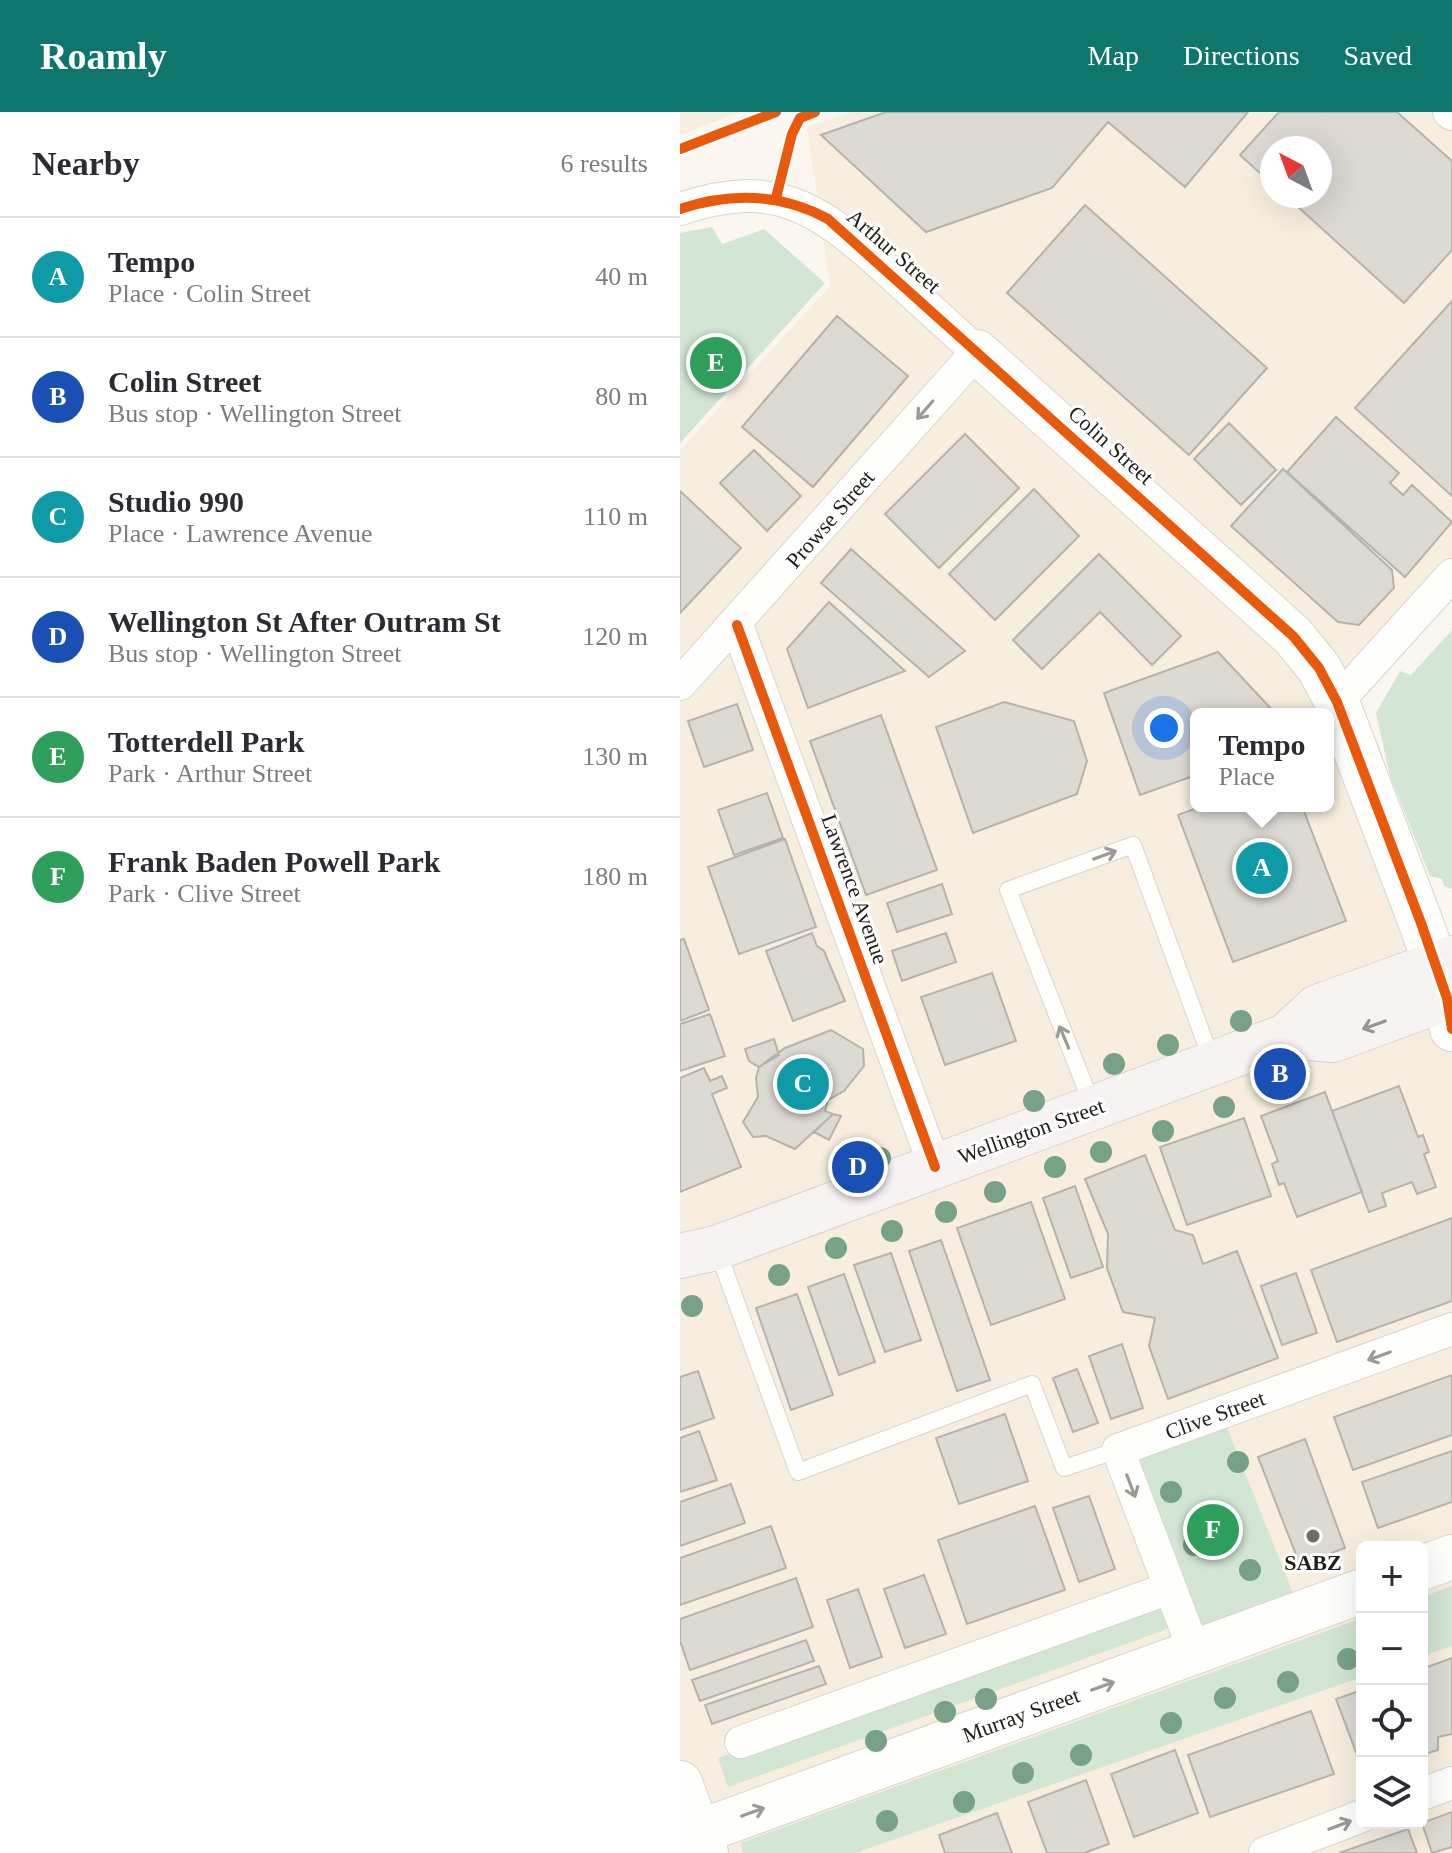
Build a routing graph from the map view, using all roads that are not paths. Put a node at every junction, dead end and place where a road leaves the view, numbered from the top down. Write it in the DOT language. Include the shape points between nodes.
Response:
graph roads {
  1 [pos="680,209"];
  2 [pos="977,352"];
  3 [pos="1452,575"];
  4 [pos="737,625"];
  5 [pos="680,684"];
  6 [pos="1337,702"];
  7 [pos="1448,989"];
  8 [pos="1213,1064"];
  9 [pos="1094,1109"];
  10 [pos="935,1167"];
  11 [pos="690,1256"];
  12 [pos="1452,1329"];
  13 [pos="1118,1450"];
  14 [pos="1452,1557"];
  15 [pos="1428,1566"];
  16 [pos="1170,1588"];
  17 [pos="1356,1593"];
  18 [pos="1195,1653"];
  19 [pos="741,1742"];
  20 [pos="680,1783"];
  21 [pos="1452,1783"];
  22 [pos="1428,1792"];
  23 [pos="1356,1818"];
  24 [pos="695,1841"];
  25 [pos="1265,1853"];
  1 -- 2 [label="street, Arthur Street" via="703,201 758,197 811,210 843,230"];
  2 -- 4 [label="street, Prowse Street, one-way"];
  2 -- 6 [label="street, Colin Street" via="1293,636"];
  3 -- 6 [label="street"];
  4 -- 5 [label="street, Prowse Street"];
  4 -- 10 [label="street, Lawrence Avenue"];
  6 -- 7 [label="street, Colin Street"];
  7 -- 8 [label="main road, Wellington Street" via="1317,1007 1286,1036"];
  8 -- 9 [label="main road, Wellington Street"];
  9 -- 8 [label="lane, one-way" via="1008,890 1133,845"];
  9 -- 10 [label="main road, Wellington Street"];
  10 -- 11 [label="main road, Wellington Street"];
  11 -- 13 [label="lane" via="798,1472 1032,1384 1064,1468"];
  12 -- 13 [label="street, Clive Street, one-way"];
  13 -- 16 [label="street, one-way"];
  14 -- 15 [label="street"];
  16 -- 18 [label="street"];
  16 -- 19 [label="street"];
  17 -- 18 [label="street, Murray Street"];
  24 -- 18 [label="street, Murray Street, one-way"];
  20 -- 24 [label="street"];
  21 -- 22 [label="street"];
  25 -- 23 [label="street, one-way"];
}
